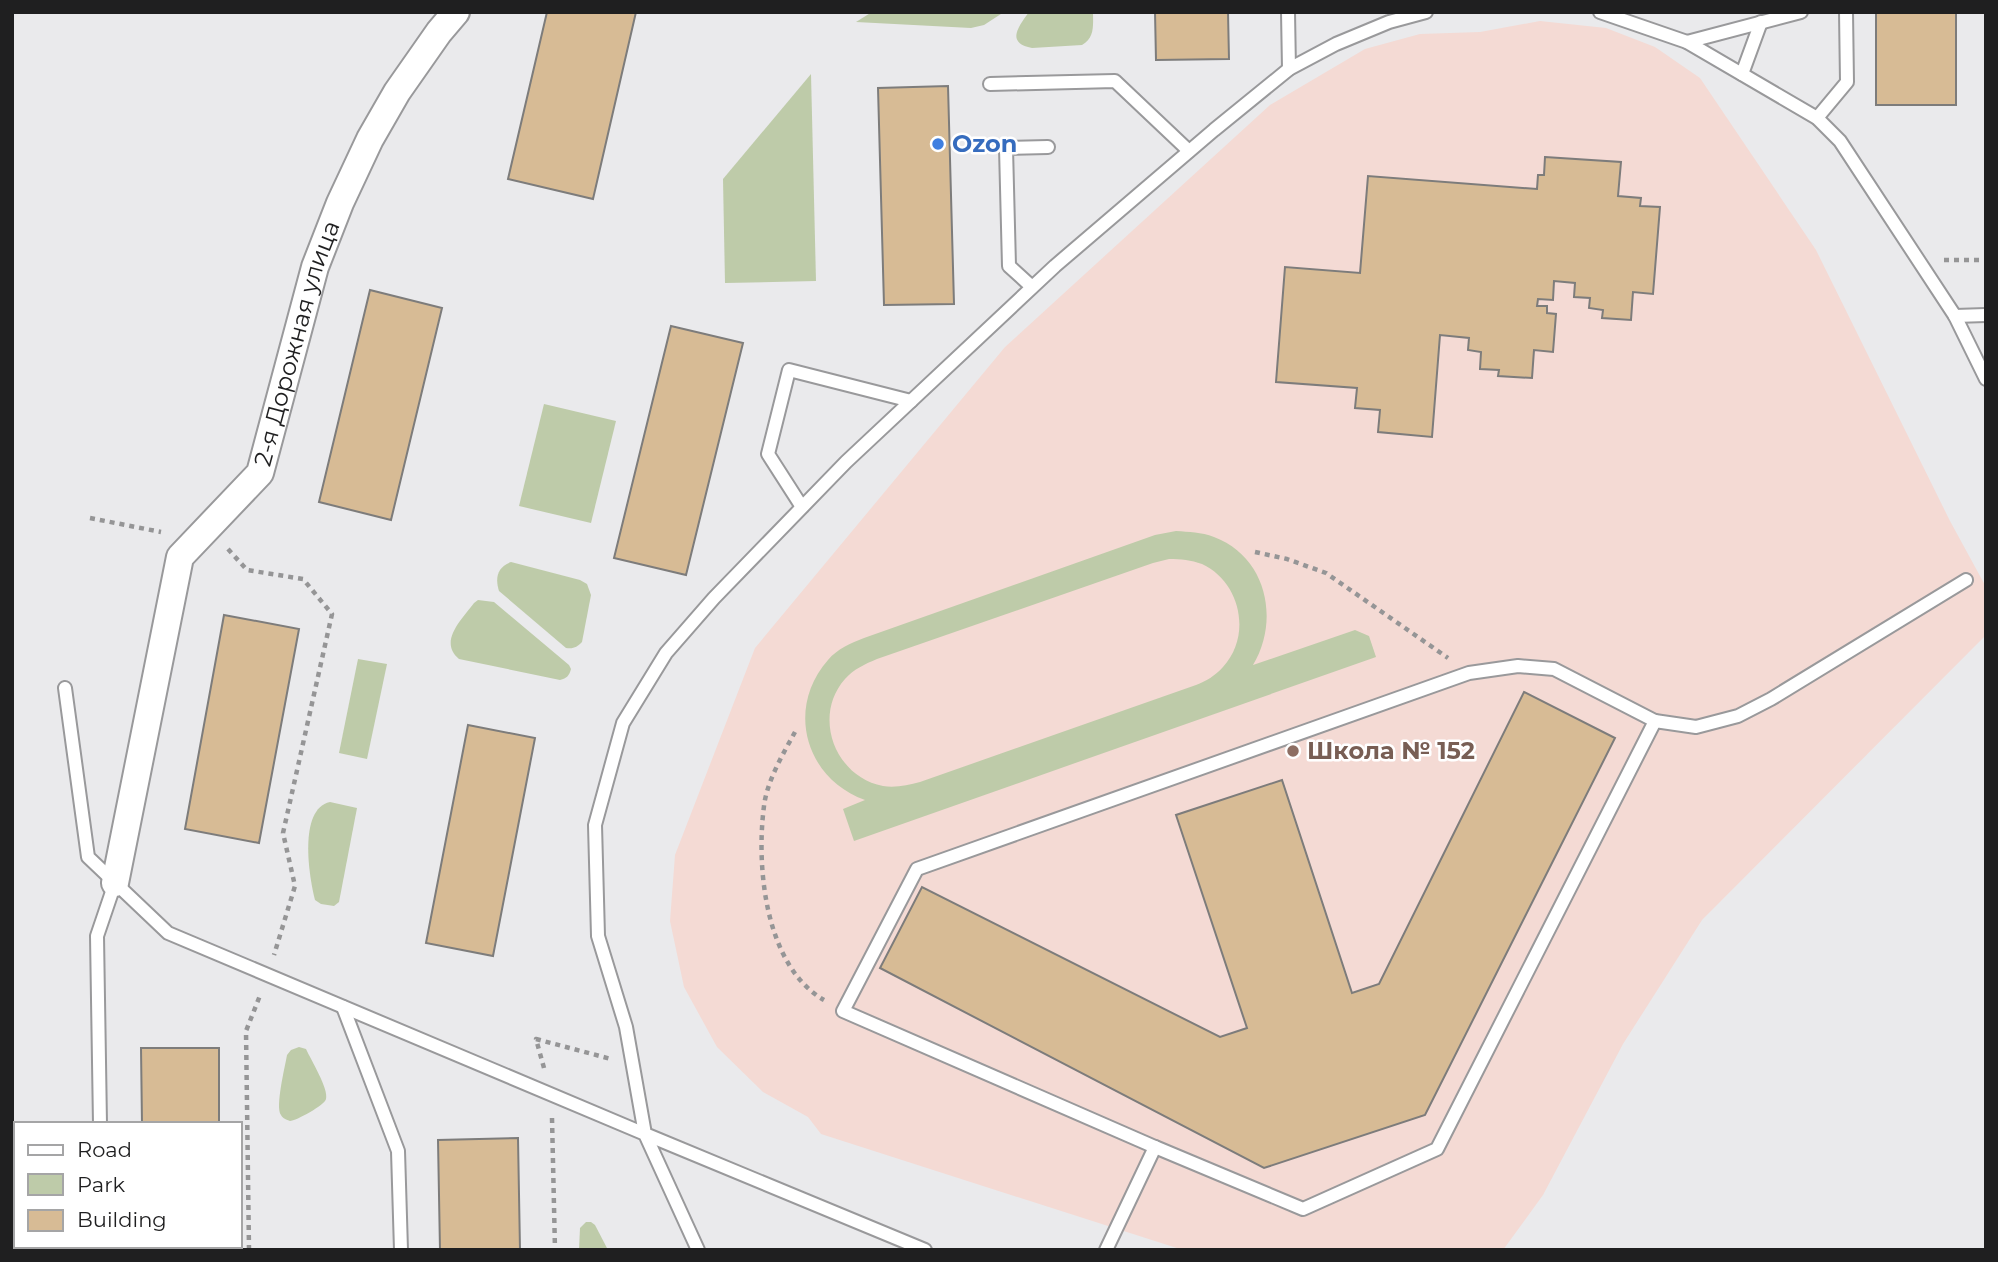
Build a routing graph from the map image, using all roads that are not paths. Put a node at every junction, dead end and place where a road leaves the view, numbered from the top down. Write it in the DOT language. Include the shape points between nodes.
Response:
graph roads {
  1 [pos="456,12"];
  2 [pos="1288,12"];
  3 [pos="1426,12"];
  4 [pos="1600,12"];
  5 [pos="1801,12"];
  6 [pos="1846,12"];
  7 [pos="1761,22"];
  8 [pos="1687,42"];
  9 [pos="1289,69"];
  10 [pos="1742,74"];
  11 [pos="990,84"];
  12 [pos="1817,118"];
  13 [pos="1048,147"];
  14 [pos="1189,151"];
  15 [pos="1032,287"];
  16 [pos="1986,315"];
  17 [pos="1955,316"];
  18 [pos="1986,379"];
  19 [pos="911,401"];
  20 [pos="802,507"];
  21 [pos="1966,580"];
  22 [pos="65,688"];
  23 [pos="1655,721"];
  24 [pos="115,883"];
  25 [pos="343,1007"];
  26 [pos="100,1122"];
  27 [pos="645,1133"];
  28 [pos="1155,1147"];
  29 [pos="401,1250"];
  30 [pos="698,1250"];
  31 [pos="925,1250"];
  32 [pos="1106,1250"];
  1 -- 24 [label="street, 2-я Дорожная улица" via="397,92 340,203 316,268 260,473 180,557"];
  2 -- 9 [label="lane"];
  3 -- 9 [label="lane" via="1336,44"];
  4 -- 8 [label="lane"];
  5 -- 7 [label="lane"];
  6 -- 12 [label="lane" via="1847,82"];
  7 -- 8 [label="lane"];
  7 -- 10 [label="lane"];
  8 -- 10 [label="lane"];
  9 -- 14 [label="lane"];
  10 -- 12 [label="lane"];
  11 -- 14 [label="lane" via="1115,81"];
  12 -- 17 [label="lane" via="1840,141"];
  13 -- 15 [label="lane" via="1006,148 1009,266"];
  14 -- 15 [label="lane"];
  15 -- 19 [label="lane"];
  16 -- 17 [label="lane"];
  17 -- 18 [label="lane"];
  19 -- 20 [label="lane"];
  19 -- 20 [label="lane" via="789,370 768,454"];
  20 -- 27 [label="lane" via="666,653 623,723 595,825 598,936 625,1027"];
  21 -- 23 [label="lane" via="1738,716 1696,727"];
  22 -- 24 [label="lane" via="88,857"];
  23 -- 28 [label="lane" via="1437,1149 1303,1209"];
  23 -- 28 [label="lane" via="1554,669 1518,666 1469,673 917,869 843,1011"];
  24 -- 25 [label="lane" via="168,933"];
  24 -- 26 [label="lane" via="97,936"];
  25 -- 27 [label="lane"];
  25 -- 29 [label="lane" via="398,1151"];
  27 -- 30 [label="lane"];
  27 -- 31 [label="lane"];
  28 -- 32 [label="lane"];
}
